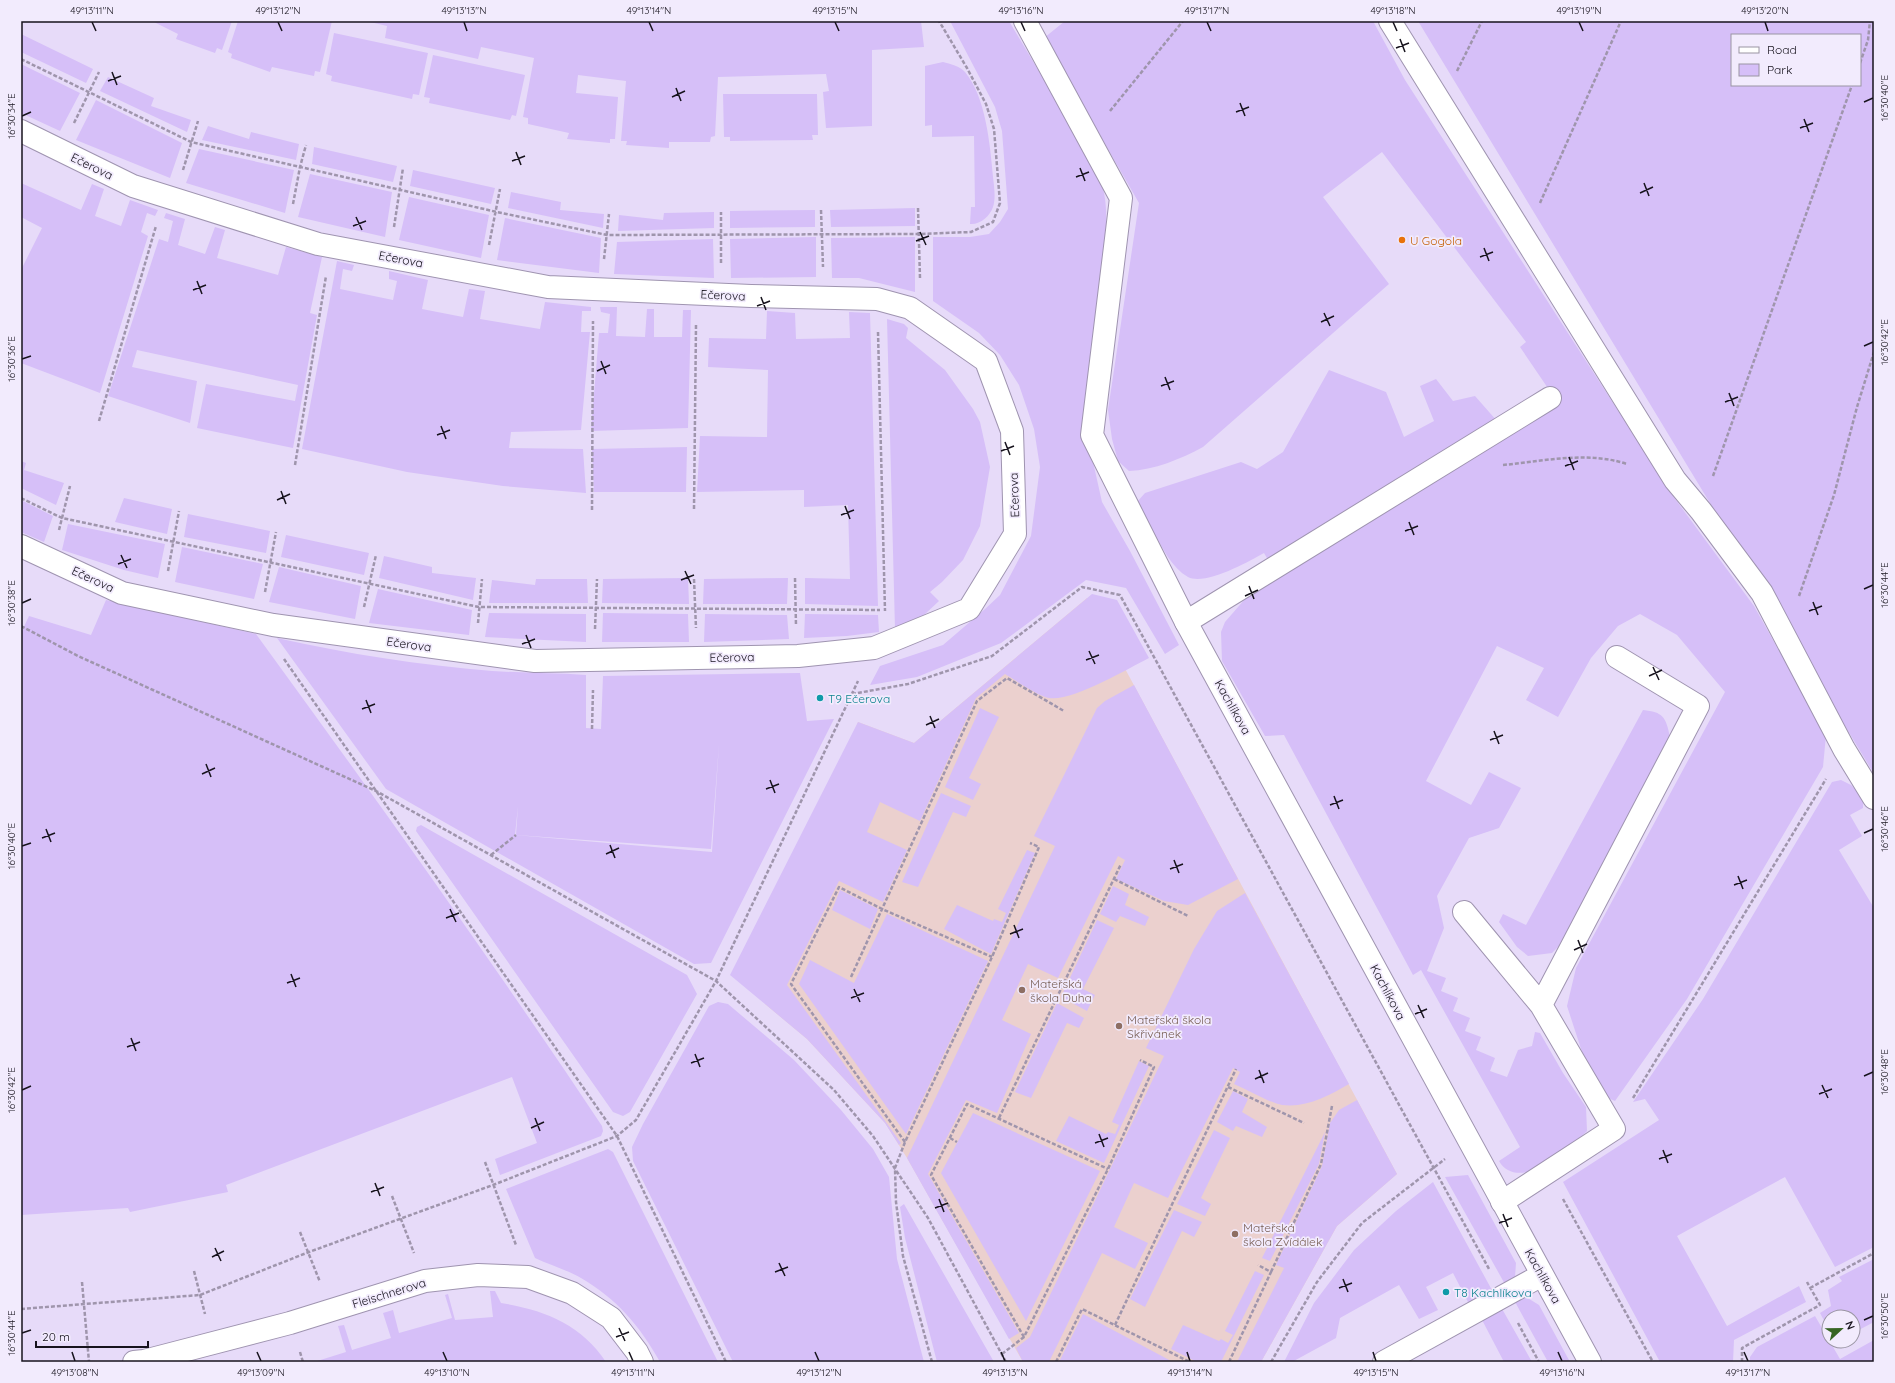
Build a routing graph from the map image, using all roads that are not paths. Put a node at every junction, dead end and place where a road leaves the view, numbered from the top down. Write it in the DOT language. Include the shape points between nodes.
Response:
graph roads {
  1 [pos="1025,21"];
  2 [pos="1390,21"];
  3 [pos="21,131"];
  4 [pos="1550,398"];
  5 [pos="21,546"];
  6 [pos="1186,622"];
  7 [pos="1617,657"];
  8 [pos="1874,798"];
  9 [pos="1464,912"];
  10 [pos="1540,1004"];
  11 [pos="1502,1202"];
  12 [pos="1542,1275"];
  13 [pos="134,1362"];
  14 [pos="642,1362"];
  15 [pos="1384,1362"];
  16 [pos="1590,1362"];
  1 -- 6 [label="street, Kachlíkova" via="1121,198 1092,435"];
  2 -- 8 [label="street" via="1675,480 1762,593 1844,749"];
  3 -- 5 [label="street, Ečerova" via="133,186 318,244 548,287 877,299 910,308 986,361 1012,431 1015,534 969,609 874,648 798,656 535,661 258,622 122,593"];
  4 -- 6 [label="street"];
  6 -- 11 [label="street, Kachlíkova"];
  7 -- 10 [label="street" via="1698,706"];
  9 -- 10 [label="street"];
  10 -- 11 [label="street" via="1614,1129"];
  11 -- 12 [label="street, Kachlíkova"];
  12 -- 15 [label="street"];
  12 -- 16 [label="street, Kachlíkova"];
  13 -- 14 [label="street, Fleischnerova" via="212,1344 331,1311 425,1281 478,1275 528,1277 572,1293 611,1318"];
}
